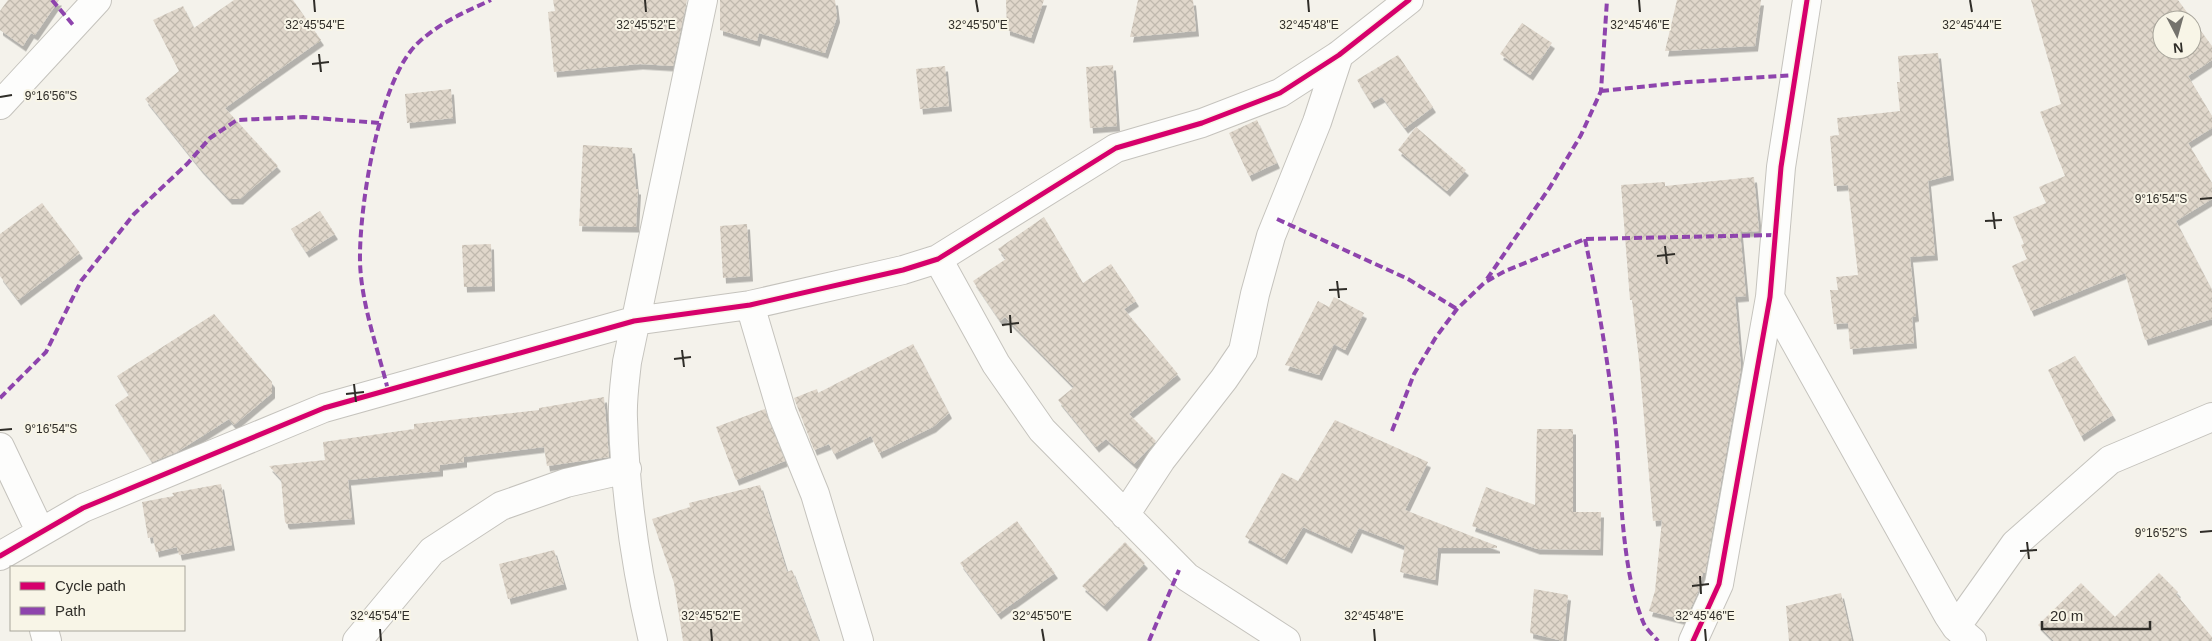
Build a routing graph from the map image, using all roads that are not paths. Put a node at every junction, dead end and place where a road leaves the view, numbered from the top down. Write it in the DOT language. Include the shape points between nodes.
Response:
graph roads {
  1 [pos="97,0"];
  2 [pos="703,0"];
  3 [pos="1409,0"];
  4 [pos="1807,0"];
  5 [pos="1339,55"];
  6 [pos="0,105"];
  7 [pos="938,259"];
  8 [pos="1770,297"];
  9 [pos="750,305"];
  10 [pos="634,321"];
  11 [pos="2212,417"];
  12 [pos="0,446"];
  13 [pos="627,468"];
  14 [pos="1125,515"];
  15 [pos="22,550"];
  16 [pos="1955,631"];
  17 [pos="358,641"];
  18 [pos="653,641"];
  19 [pos="859,641"];
  20 [pos="1286,641"];
  21 [pos="1693,641"];
  1 -- 6 [label="street"];
  2 -- 10 [label="street"];
  3 -- 5 [label="street"];
  4 -- 8 [label="street" via="1781,167"];
  5 -- 7 [label="street" via="1280,93 1202,124 1116,148"];
  5 -- 14 [label="street" via="1317,122 1271,236 1243,351 1161,460"];
  7 -- 9 [label="street"];
  7 -- 14 [label="street" via="996,364 1042,430"];
  8 -- 16 [label="street"];
  8 -- 21 [label="street" via="1719,584"];
  9 -- 10 [label="street"];
  9 -- 19 [label="street" via="782,412 815,494"];
  10 -- 13 [label="street" via="622,418"];
  10 -- 15 [label="street" via="324,408 83,508"];
  11 -- 16 [label="street" via="2110,460 2015,544"];
  12 -- 15 [label="street"];
  13 -- 17 [label="street" via="566,483 501,506 432,551"];
  13 -- 18 [label="street" via="643,599"];
  14 -- 20 [label="street" via="1187,577"];
}
